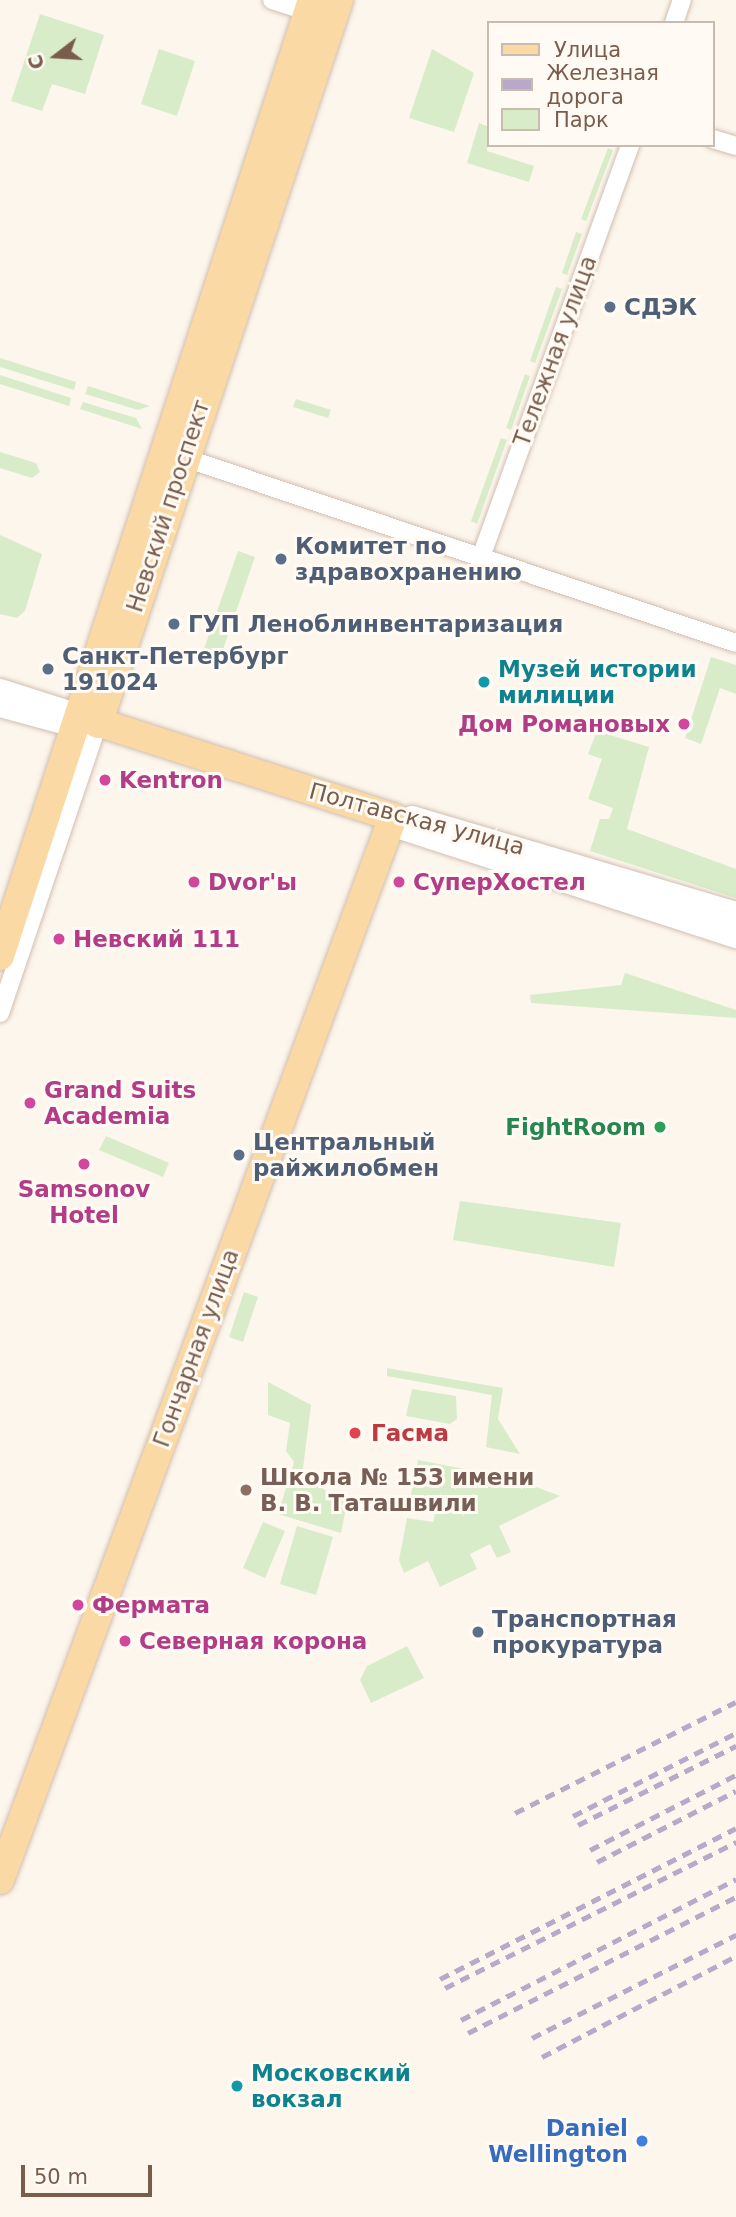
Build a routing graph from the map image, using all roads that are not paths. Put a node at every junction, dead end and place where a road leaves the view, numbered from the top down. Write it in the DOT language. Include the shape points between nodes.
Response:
graph roads {
  1 [pos="272,0"];
  2 [pos="682,0"];
  3 [pos="323,8"];
  4 [pos="675,21"];
  5 [pos="715,140"];
  6 [pos="736,146"];
  7 [pos="629,147"];
  8 [pos="185,458"];
  9 [pos="481,557"];
  10 [pos="736,643"];
  11 [pos="0,691"];
  12 [pos="0,708"];
  13 [pos="83,724"];
  14 [pos="392,820"];
  15 [pos="736,914"];
  16 [pos="736,936"];
  17 [pos="0,956"];
  18 [pos="0,1013"];
  19 [pos="0,1880"];
  1 -- 3 [label="street"];
  2 -- 4 [label="street"];
  3 -- 8 [label="main road, Невский проспект"];
  3 -- 13 [label="main road, Невский проспект"];
  5 -- 6 [label="street"];
  7 -- 9 [label="street, Тележная улица"];
  8 -- 9 [label="street"];
  8 -- 13 [label="main road, Невский проспект"];
  9 -- 10 [label="street"];
  11 -- 13 [label="street, Полтавская улица"];
  12 -- 13 [label="street, Полтавская улица"];
  13 -- 14 [label="main road, Полтавская улица"];
  13 -- 17 [label="main road, Невский проспект"];
  13 -- 18 [label="street, Невский проспект"];
  14 -- 15 [label="street, Полтавская улица" via="433,819"];
  14 -- 16 [label="street, Полтавская улица"];
  14 -- 19 [label="main road, Гончарная улица"];
}
